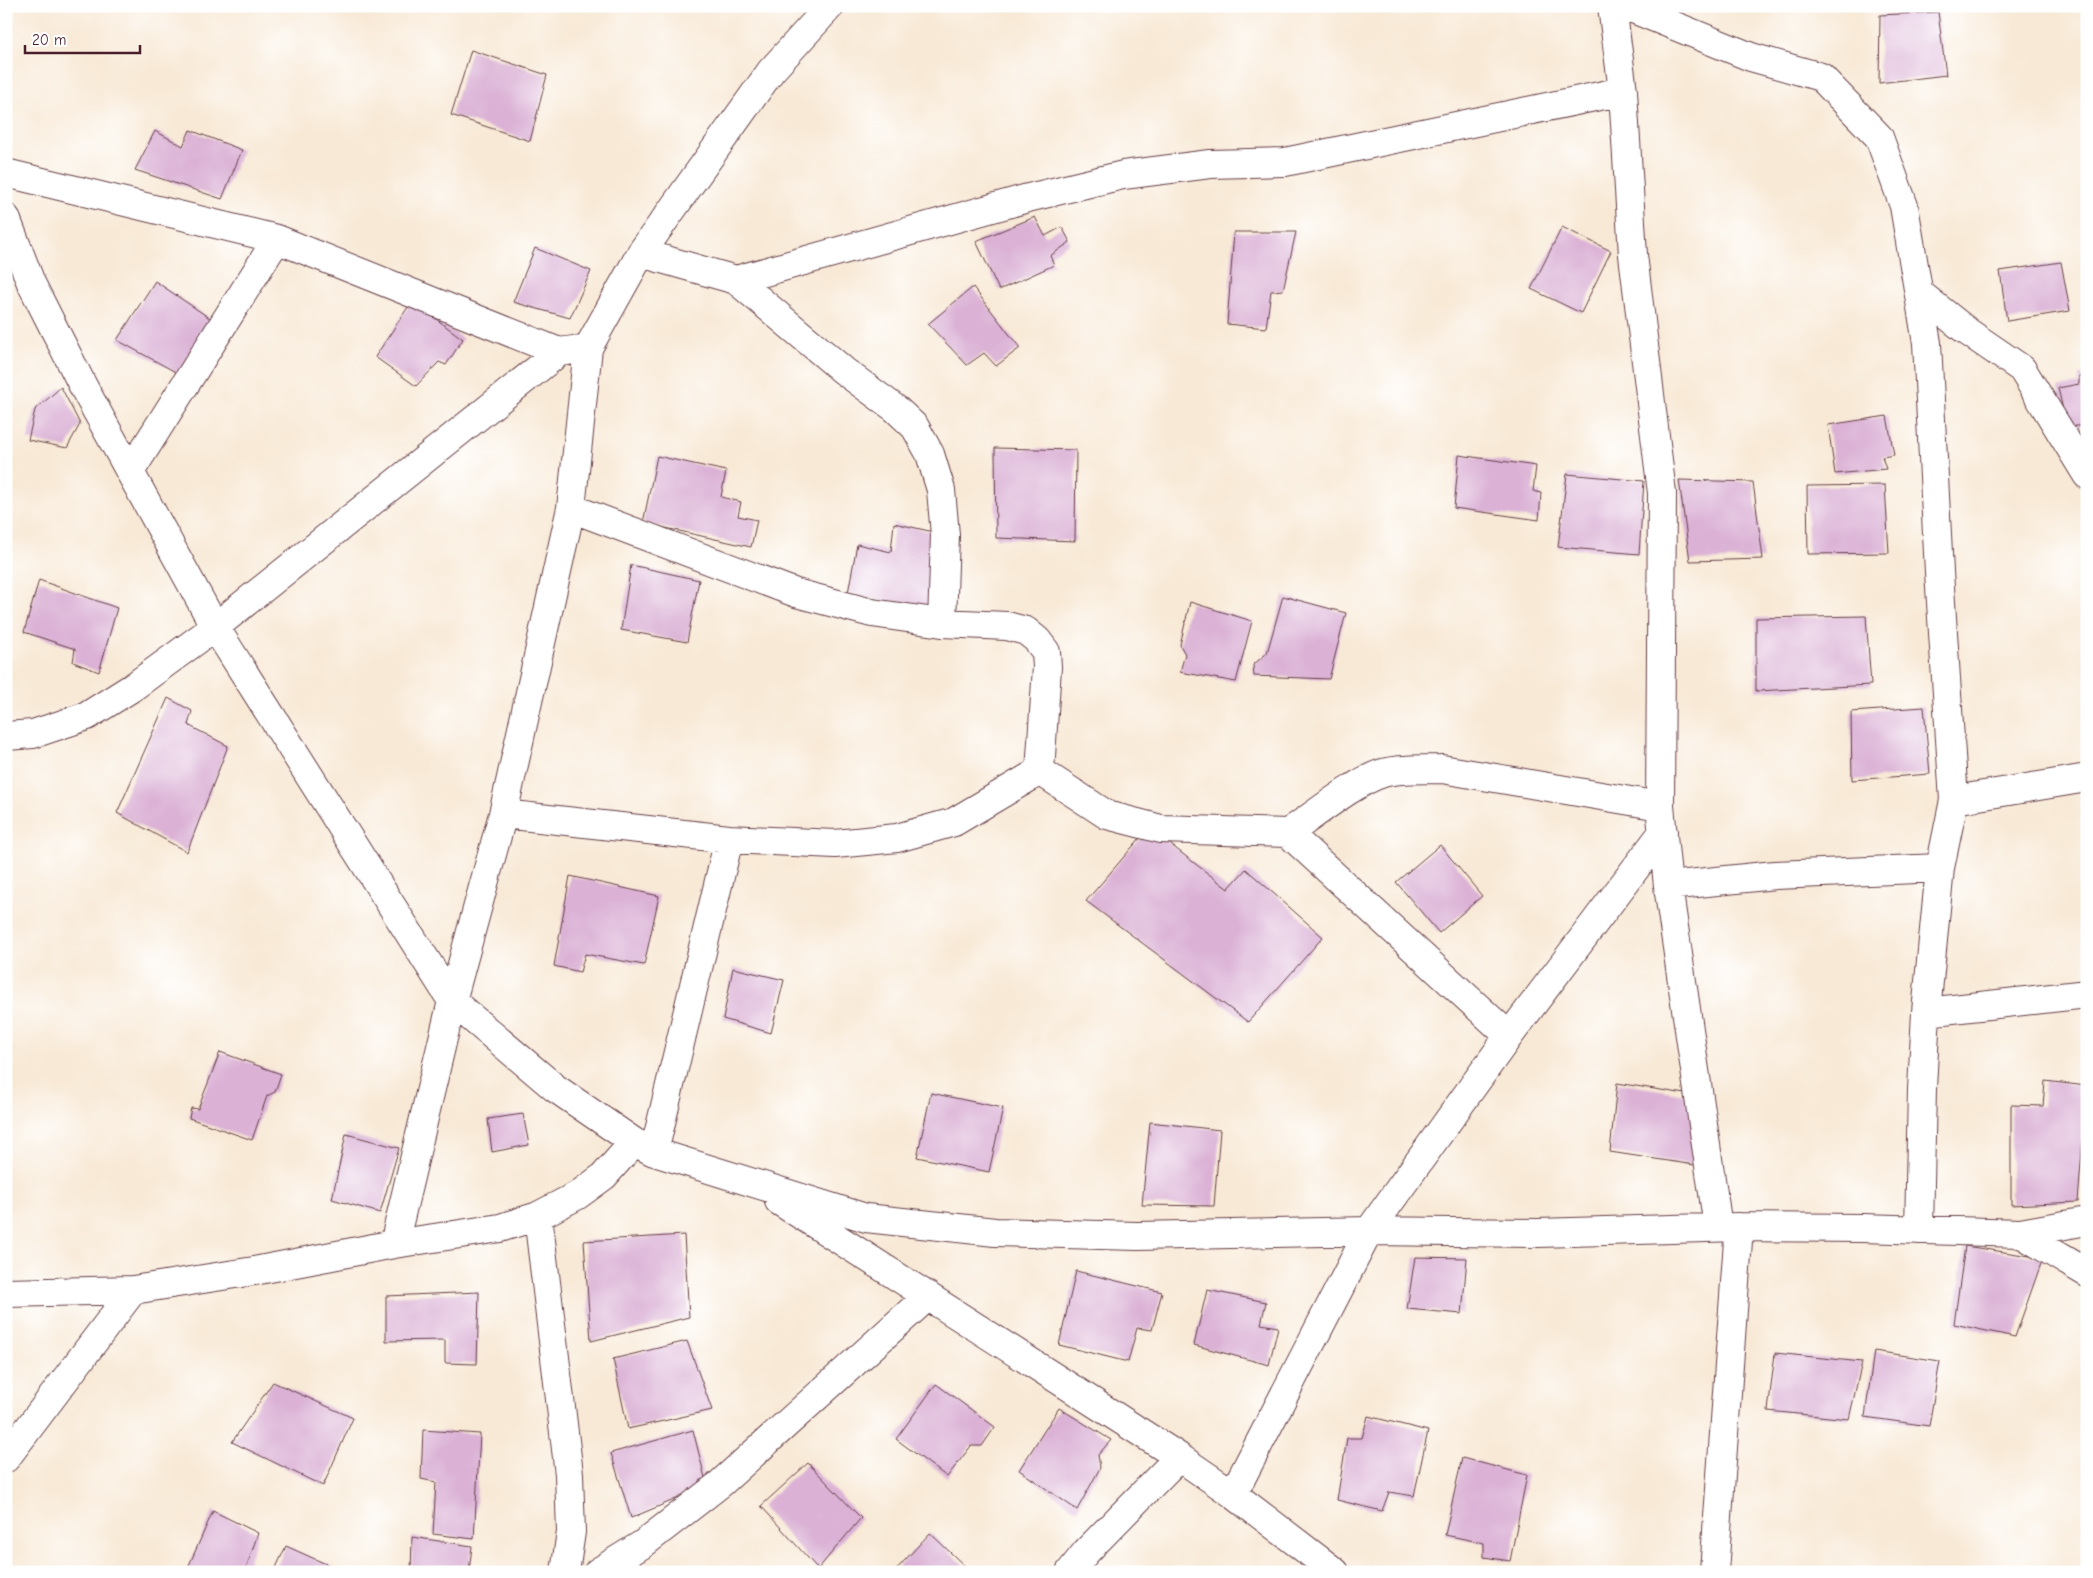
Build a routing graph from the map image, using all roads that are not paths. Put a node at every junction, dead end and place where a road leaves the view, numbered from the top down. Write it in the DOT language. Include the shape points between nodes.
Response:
graph roads {
  1 [pos="830,6"];
  2 [pos="1612,6"];
  3 [pos="1626,6"];
  4 [pos="1622,91"];
  5 [pos="6,174"];
  6 [pos="6,218"];
  7 [pos="277,239"];
  8 [pos="641,253"];
  9 [pos="736,280"];
  10 [pos="1919,293"];
  11 [pos="588,348"];
  12 [pos="559,352"];
  13 [pos="130,472"];
  14 [pos="2087,474"];
  15 [pos="571,508"];
  16 [pos="942,623"];
  17 [pos="215,627"];
  18 [pos="6,736"];
  19 [pos="1040,771"];
  20 [pos="2087,778"];
  21 [pos="1954,800"];
  22 [pos="503,814"];
  23 [pos="1662,819"];
  24 [pos="1288,833"];
  25 [pos="729,839"];
  26 [pos="1940,868"];
  27 [pos="1668,886"];
  28 [pos="2087,994"];
  29 [pos="452,1001"];
  30 [pos="1926,1012"];
  31 [pos="1509,1036"];
  32 [pos="644,1147"];
  33 [pos="752,1184"];
  34 [pos="538,1216"];
  35 [pos="2087,1222"];
  36 [pos="1729,1227"];
  37 [pos="1369,1230"];
  38 [pos="1919,1230"];
  39 [pos="2020,1233"];
  40 [pos="394,1244"];
  41 [pos="2087,1273"];
  42 [pos="133,1290"];
  43 [pos="6,1292"];
  44 [pos="928,1296"];
  45 [pos="1179,1457"];
  46 [pos="6,1458"];
  47 [pos="1233,1494"];
  48 [pos="565,1572"];
  49 [pos="598,1572"];
  50 [pos="1070,1572"];
  51 [pos="1334,1572"];
  52 [pos="1714,1572"];
  1 -- 8 [label="street" via="771,71"];
  2 -- 4 [label="street"];
  3 -- 10 [label="street" via="1751,57 1821,77 1879,137 1904,206"];
  4 -- 9 [label="street" via="1286,162 1210,164 1123,175 1028,198"];
  4 -- 23 [label="street" via="1633,255 1662,493"];
  5 -- 7 [label="street"];
  6 -- 13 [label="street" via="31,283"];
  7 -- 12 [label="street"];
  7 -- 13 [label="street"];
  8 -- 9 [label="street"];
  8 -- 11 [label="street"];
  9 -- 16 [label="street" via="915,427 930,454 941,490 945,535"];
  10 -- 14 [label="street" via="2022,369"];
  10 -- 21 [label="street" via="1927,343"];
  11 -- 12 [label="street"];
  11 -- 15 [label="street"];
  12 -- 17 [label="street"];
  13 -- 17 [label="street"];
  15 -- 16 [label="street" via="796,593 872,613"];
  15 -- 22 [label="street"];
  16 -- 19 [label="street" via="1006,626 1026,631 1046,652"];
  17 -- 18 [label="street" via="87,716 33,734"];
  17 -- 29 [label="street"];
  19 -- 24 [label="street" via="1107,815 1160,829"];
  19 -- 25 [label="street" via="954,822 897,838 835,844"];
  20 -- 21 [label="street"];
  21 -- 26 [label="street"];
  22 -- 25 [label="street"];
  22 -- 29 [label="street"];
  23 -- 24 [label="street" via="1442,770 1411,770 1383,774 1358,785"];
  23 -- 27 [label="street"];
  23 -- 31 [label="street"];
  24 -- 31 [label="street"];
  25 -- 32 [label="street"];
  26 -- 27 [label="street" via="1775,875"];
  26 -- 30 [label="street"];
  27 -- 36 [label="street"];
  28 -- 30 [label="street"];
  29 -- 32 [label="street" via="555,1088"];
  29 -- 40 [label="street"];
  30 -- 38 [label="street"];
  31 -- 37 [label="street"];
  32 -- 33 [label="street"];
  32 -- 34 [label="street" via="578,1195"];
  33 -- 37 [label="street" via="866,1218 995,1232 1137,1236"];
  33 -- 44 [label="street"];
  34 -- 40 [label="street" via="500,1228"];
  34 -- 48 [label="street" via="569,1474 570,1532"];
  35 -- 39 [label="street"];
  36 -- 37 [label="street" via="1538,1233"];
  36 -- 38 [label="street"];
  36 -- 52 [label="street"];
  37 -- 47 [label="street"];
  38 -- 39 [label="street"];
  39 -- 41 [label="street"];
  40 -- 42 [label="street"];
  42 -- 43 [label="street"];
  42 -- 46 [label="street"];
  44 -- 45 [label="street"];
  44 -- 49 [label="street" via="720,1484 642,1544"];
  45 -- 47 [label="street"];
  45 -- 50 [label="street"];
  47 -- 51 [label="street"];
}
